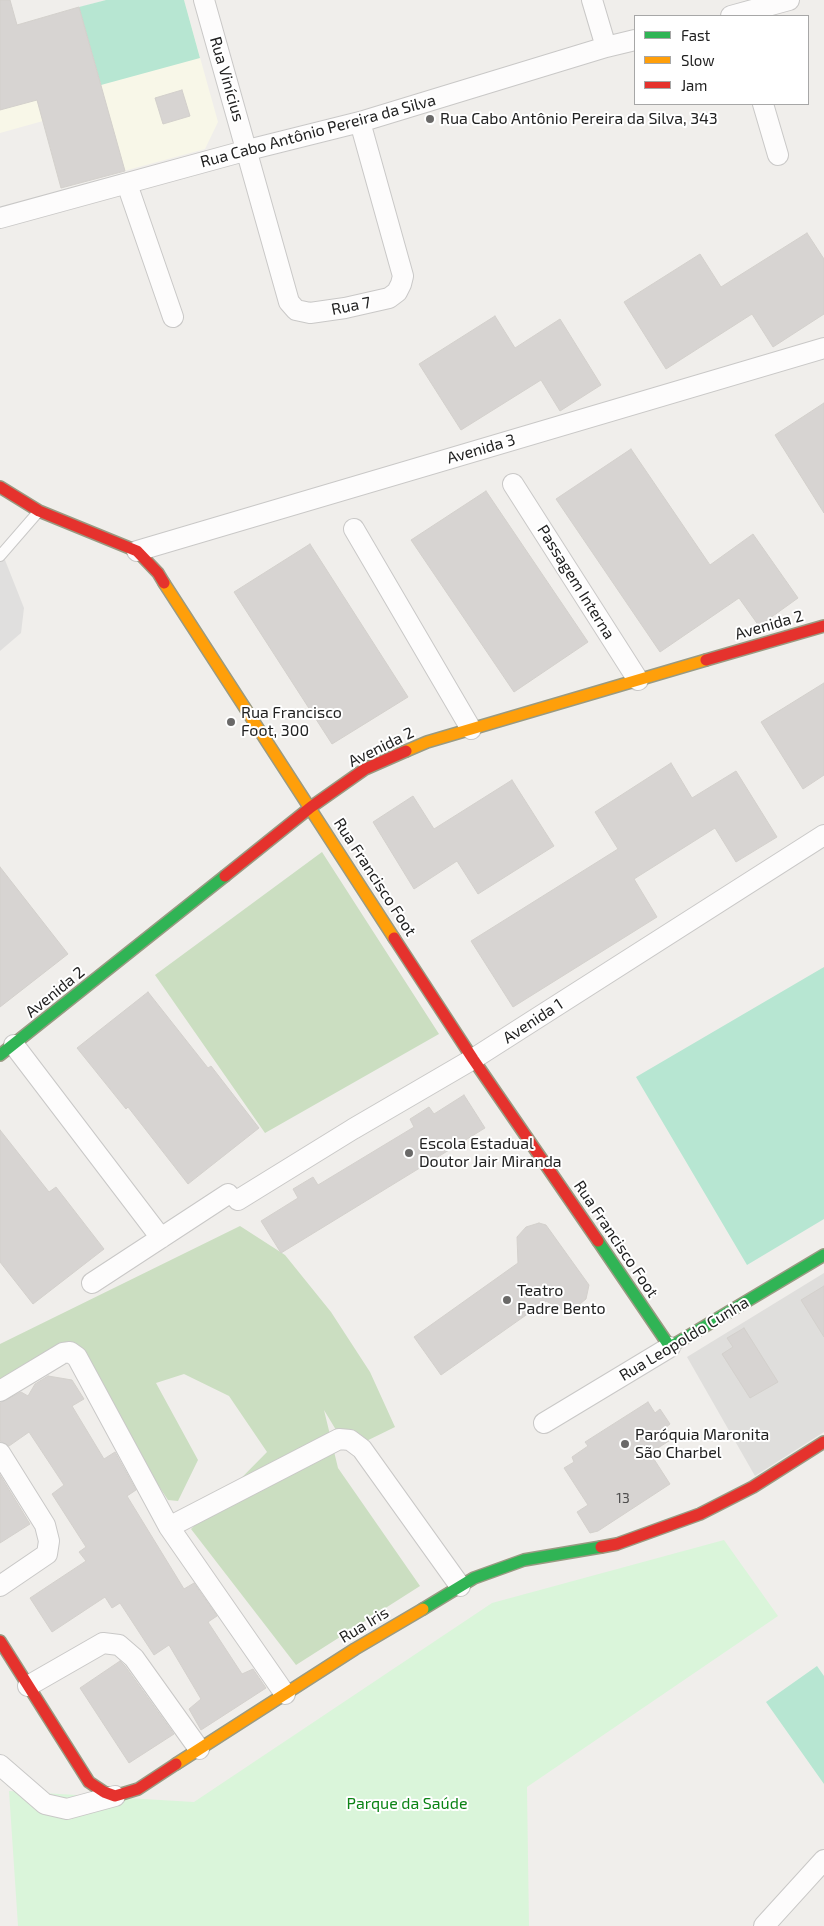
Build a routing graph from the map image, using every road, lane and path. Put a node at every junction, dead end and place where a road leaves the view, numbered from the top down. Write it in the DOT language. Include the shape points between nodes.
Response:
graph roads {
  1 [pos="204,0"];
  2 [pos="592,0"];
  3 [pos="789,0"];
  4 [pos="739,15"];
  5 [pos="634,40"];
  6 [pos="606,47"];
  7 [pos="763,105"];
  8 [pos="360,122"];
  9 [pos="248,150"];
  10 [pos="778,155"];
  11 [pos="127,184"];
  12 [pos="0,218"];
  13 [pos="288,302"];
  14 [pos="173,317"];
  15 [pos="824,348"];
  16 [pos="513,484"];
  17 [pos="0,487"];
  18 [pos="40,511"];
  19 [pos="354,528"];
  20 [pos="137,551"];
  21 [pos="0,556"];
  22 [pos="824,626"];
  23 [pos="638,680"];
  24 [pos="471,729"];
  25 [pos="311,807"];
  26 [pos="824,835"];
  27 [pos="7,1050"];
  28 [pos="473,1059"];
  29 [pos="161,1238"];
  30 [pos="824,1255"];
  31 [pos="92,1283"];
  32 [pos="670,1347"];
  33 [pos="0,1391"];
  34 [pos="544,1423"];
  35 [pos="824,1442"];
  36 [pos="0,1453"];
  37 [pos="169,1527"];
  38 [pos="0,1586"];
  39 [pos="460,1586"];
  40 [pos="0,1642"];
  41 [pos="28,1686"];
  42 [pos="285,1694"];
  43 [pos="199,1749"];
  44 [pos="0,1765"];
  45 [pos="114,1796"];
  46 [pos="824,1860"];
  47 [pos="764,1926"];
  1 -- 9 [label="street, Rua Vinícius"];
  2 -- 6 [label="street"];
  3 -- 4 [label="street"];
  5 -- 6 [label="street, Rua Cabo Antônio Pereira da Silva"];
  6 -- 8 [label="street, Rua Cabo Antônio Pereira da Silva"];
  7 -- 10 [label="street"];
  8 -- 9 [label="street, Rua Cabo Antônio Pereira da Silva"];
  8 -- 13 [label="street, Rua 7" via="403,276 402,284 389,298 310,313 296,310"];
  9 -- 11 [label="street, Rua Cabo Antônio Pereira da Silva"];
  9 -- 13 [label="street, Rua Vinícius"];
  11 -- 12 [label="street, Rua Cabo Antônio Pereira da Silva"];
  11 -- 14 [label="street"];
  15 -- 20 [label="street, Avenida 3"];
  16 -- 23 [label="street, Passagem Interna"];
  17 -- 18 [label="street, Rua Francisco Foot"];
  18 -- 20 [label="street, Rua Francisco Foot"];
  18 -- 21 [label="lane"];
  19 -- 24 [label="street"];
  20 -- 25 [label="street, Rua Francisco Foot" via="158,572"];
  22 -- 23 [label="street, Avenida 2"];
  23 -- 24 [label="street, Avenida 2"];
  24 -- 25 [label="street, Avenida 2" via="426,742 366,769"];
  25 -- 27 [label="street, Avenida 2"];
  25 -- 28 [label="street, Rua Francisco Foot"];
  26 -- 28 [label="street, Avenida 1"];
  27 -- 29 [label="street"];
  28 -- 29 [label="street, Avenida 1"];
  28 -- 32 [label="street, Rua Francisco Foot"];
  29 -- 31 [label="street, Avenida 1"];
  30 -- 32 [label="street, Rua Leopoldo Cunha"];
  32 -- 34 [label="street, Rua Leopoldo Cunha"];
  33 -- 37 [label="street" via="63,1353 70,1352 77,1357"];
  35 -- 39 [label="street, Rua Iris" via="753,1488 700,1514 617,1544 524,1560"];
  36 -- 38 [label="street" via="45,1525 49,1541 48,1554"];
  37 -- 39 [label="street" via="339,1439 350,1440 362,1449"];
  37 -- 42 [label="street"];
  39 -- 42 [label="street, Rua Iris"];
  40 -- 41 [label="street"];
  41 -- 43 [label="street" via="103,1643 119,1645 134,1658"];
  41 -- 45 [label="street" via="89,1782"];
  42 -- 43 [label="street, Rua Iris"];
  43 -- 45 [label="street, Rua Iris" via="138,1789"];
  44 -- 45 [label="street" via="45,1804 68,1809"];
  46 -- 47 [label="street"];
}
